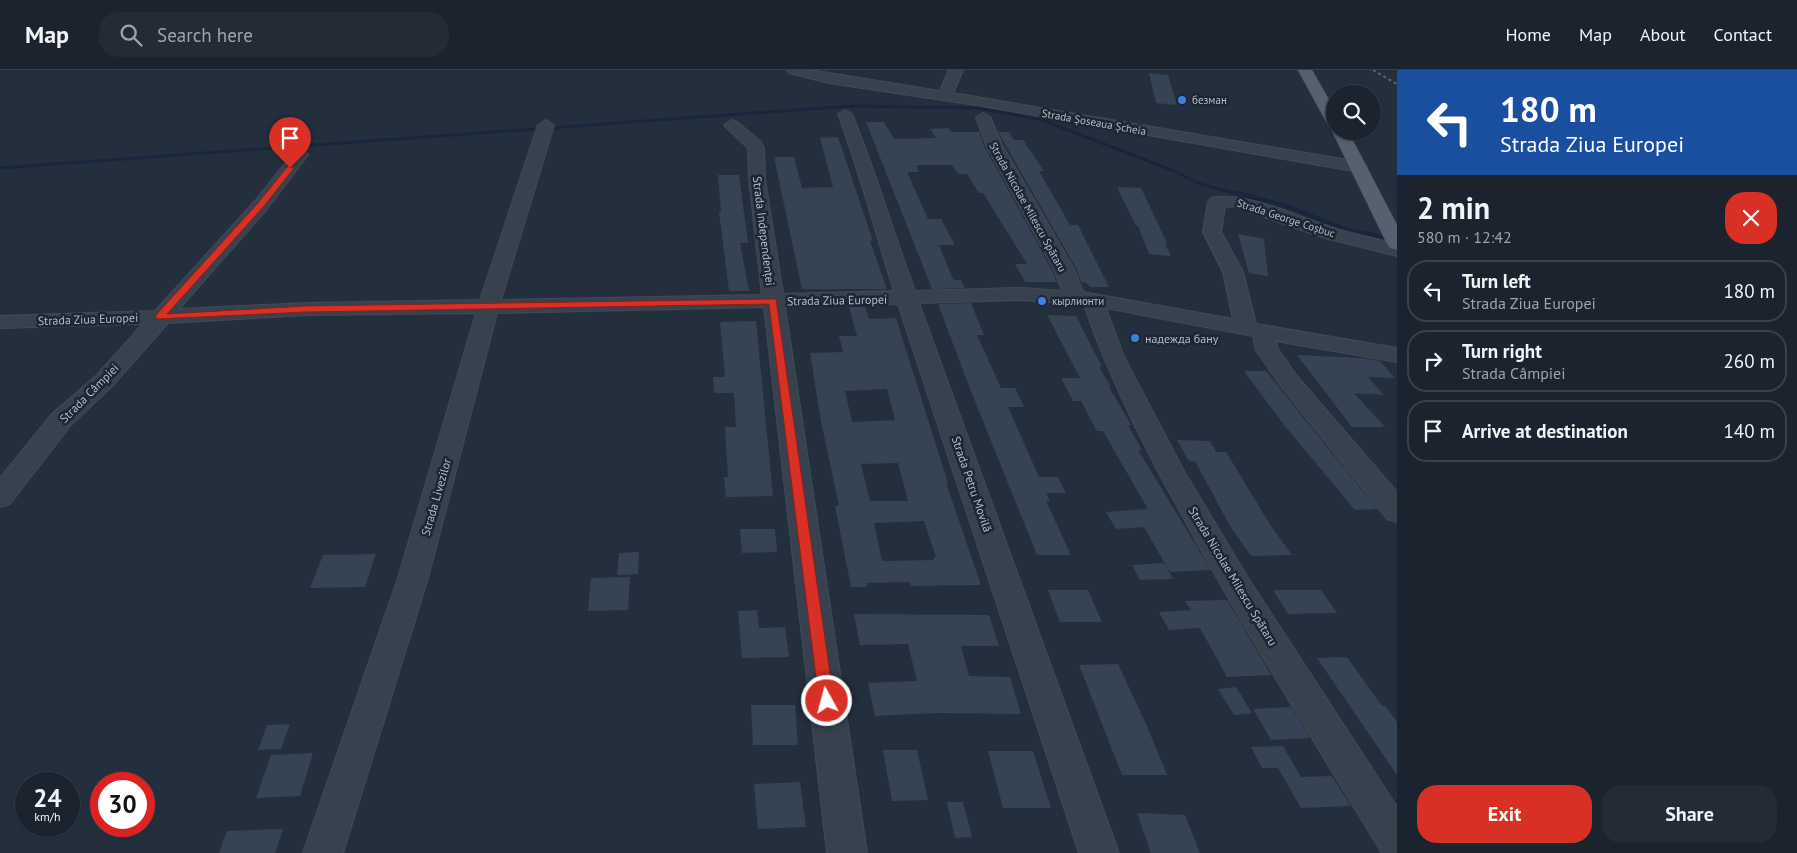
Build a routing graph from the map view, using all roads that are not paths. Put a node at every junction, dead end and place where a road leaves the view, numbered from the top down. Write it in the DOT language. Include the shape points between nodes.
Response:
graph roads {
  1 [pos="794,70"];
  2 [pos="852,70"];
  3 [pos="956,70"];
  4 [pos="1306,70"];
  5 [pos="860,84"];
  6 [pos="945,96"];
  7 [pos="1326,107"];
  8 [pos="845,114"];
  9 [pos="983,117"];
  10 [pos="732,125"];
  11 [pos="544,132"];
  12 [pos="1345,140"];
  13 [pos="300,155"];
  14 [pos="1359,167"];
  15 [pos="1396,243"];
  16 [pos="909,298"];
  17 [pos="1084,298"];
  18 [pos="773,301"];
  19 [pos="489,306"];
  20 [pos="160,317"];
  21 [pos="0,322"];
  22 [pos="1254,330"];
  23 [pos="1397,354"];
  24 [pos="0,497"];
  25 [pos="1397,511"];
  26 [pos="1397,842"];
  27 [pos="323,853"];
  28 [pos="847,853"];
  29 [pos="1100,853"];
  1 -- 5 [label="street, Strada Șoseaua Șcheia"];
  2 -- 5 [label="street"];
  3 -- 6 [label="street"];
  4 -- 7 [label="main road"];
  5 -- 6 [label="street, Strada Șoseaua Șcheia"];
  6 -- 14 [label="street, Strada Șoseaua Șcheia"];
  8 -- 16 [label="street, Strada Petru Movilă"];
  9 -- 17 [label="street, Strada Nicolae Milescu Spătaru" via="994,145 1064,270"];
  10 -- 18 [label="street, Strada Independenței" via="756,148 756,179"];
  11 -- 19 [label="street, Strada Livezilor"];
  12 -- 14 [label="main road"];
  13 -- 20 [label="street, Strada Câmpiei" via="261,205"];
  14 -- 15 [label="main road"];
  15 -- 22 [label="street, Strada George Coșbuc" via="1332,234 1234,201 1217,202 1212,232 1233,272"];
  16 -- 17 [label="street, Strada Ziua Europei" via="1022,294"];
  16 -- 18 [label="street, Strada Ziua Europei"];
  16 -- 29 [label="street, Strada Petru Movilă"];
  17 -- 22 [label="street, Strada Ziua Europei"];
  17 -- 26 [label="street, Strada Nicolae Milescu Spătaru" via="1173,476 1237,587"];
  18 -- 19 [label="street, Strada Ziua Europei"];
  18 -- 28 [label="street, Strada Independenței"];
  19 -- 20 [label="street, Strada Ziua Europei" via="306,309"];
  19 -- 27 [label="street, Strada Livezilor" via="413,578"];
  20 -- 21 [label="street, Strada Ziua Europei"];
  20 -- 24 [label="street, Strada Câmpiei" via="105,380 61,420"];
  22 -- 23 [label="street, Strada Ziua Europei"];
  22 -- 25 [label="street, Strada George Coșbuc" via="1283,373"];
}
